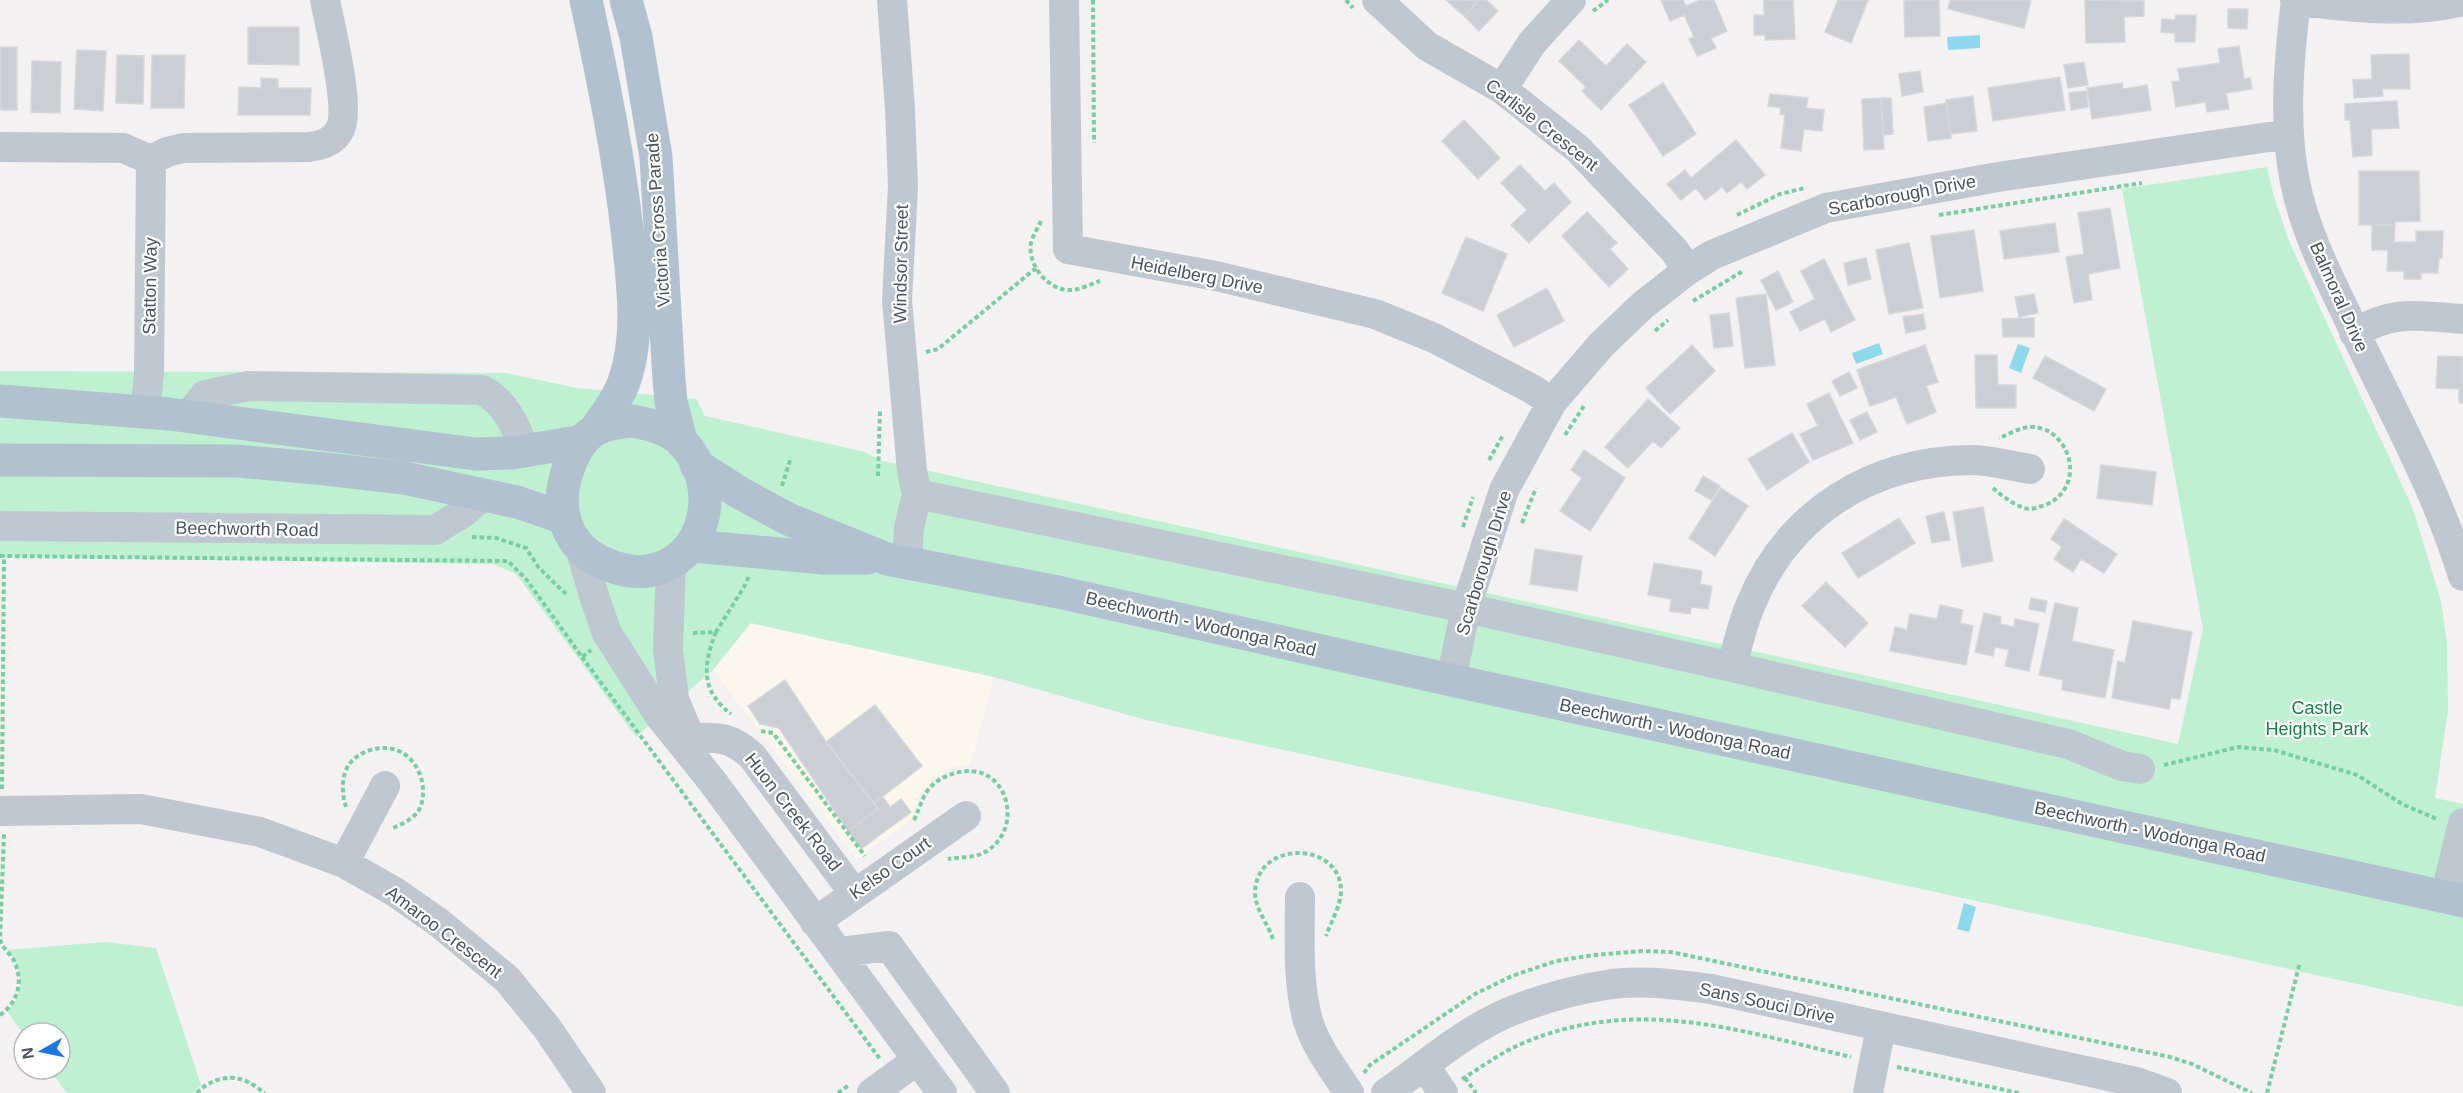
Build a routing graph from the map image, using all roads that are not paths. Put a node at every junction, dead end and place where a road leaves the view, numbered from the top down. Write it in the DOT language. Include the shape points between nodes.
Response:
graph roads {
  1 [pos="325,0"];
  2 [pos="586,0"];
  3 [pos="626,0"];
  4 [pos="891,0"];
  5 [pos="1065,0"];
  6 [pos="1570,0"];
  7 [pos="2296,0"];
  8 [pos="2463,2"];
  9 [pos="1368,8"];
  10 [pos="1502,89"];
  11 [pos="2289,134"];
  12 [pos="0,147"];
  13 [pos="152,160"];
  14 [pos="1688,270"];
  15 [pos="2463,319"];
  16 [pos="2354,333"];
  17 [pos="0,401"];
  18 [pos="1552,402"];
  19 [pos="145,412"];
  20 [pos="188,416"];
  21 [pos="590,435"];
  22 [pos="525,451"];
  23 [pos="688,453"];
  24 [pos="0,460"];
  25 [pos="2030,469"];
  26 [pos="917,494"];
  27 [pos="482,496"];
  28 [pos="564,518"];
  29 [pos="0,526"];
  30 [pos="580,548"];
  31 [pos="681,555"];
  32 [pos="897,561"];
  33 [pos="2463,576"];
  34 [pos="1466,608"];
  35 [pos="1732,667"];
  36 [pos="1451,680"];
  37 [pos="690,738"];
  38 [pos="2140,769"];
  39 [pos="712,781"];
  40 [pos="385,786"];
  41 [pos="5,811"];
  42 [pos="966,816"];
  43 [pos="2463,824"];
  44 [pos="344,863"];
  45 [pos="862,878"];
  46 [pos="1300,897"];
  47 [pos="2454,899"];
  48 [pos="815,922"];
  49 [pos="840,952"];
  50 [pos="1881,1027"];
  51 [pos="917,1060"];
  52 [pos="1425,1066"];
  53 [pos="867,1080"];
  54 [pos="1450,1088"];
  55 [pos="591,1093"];
  56 [pos="942,1093"];
  57 [pos="995,1093"];
  58 [pos="1349,1093"];
  59 [pos="1386,1093"];
  60 [pos="1868,1093"];
  61 [pos="2167,1093"];
  1 -- 13 [label="street" via="343,99 341,129 333,139 309,147 183,148"];
  2 -- 21 [label="main road, Victoria Cross Parade" via="620,170 633,294 633,341 624,382"];
  3 -- 23 [label="main road, Victoria Cross Parade" via="656,157 671,402"];
  4 -- 26 [label="street, Windsor Street" via="902,175 897,300"];
  5 -- 18 [label="street, Heidelberg Drive" via="1068,249 1216,276 1375,314 1434,338"];
  6 -- 10 [label="street" via="1532,43"];
  7 -- 8 [label="street" via="2404,8"];
  7 -- 11 [label="street, Balmoral Drive"];
  9 -- 10 [label="street, Carlisle Crescent"];
  10 -- 14 [label="street, Carlisle Crescent" via="1578,149 1674,250"];
  11 -- 14 [label="street, Scarborough Drive" via="1998,177 1826,208 1712,255"];
  11 -- 16 [label="street, Balmoral Drive" via="2302,212"];
  12 -- 13 [label="street" via="123,148"];
  13 -- 19 [label="street, Statton Way"];
  14 -- 18 [label="street, Scarborough Drive" via="1642,305"];
  15 -- 16 [label="street" via="2390,316"];
  16 -- 33 [label="street, Balmoral Drive" via="2451,536"];
  17 -- 19 [label="main road"];
  18 -- 34 [label="street, Scarborough Drive" via="1504,490"];
  19 -- 20 [label="main road"];
  20 -- 22 [label="main road" via="449,451"];
  20 -- 22 [label="street" via="205,395 248,386 482,390 510,416"];
  21 -- 22 [label="main road"];
  21 -- 23 [label="main road" via="614,423 651,424"];
  21 -- 28 [label="main road" via="567,472 562,491"];
  23 -- 31 [label="main road" via="704,485 706,507 702,527"];
  23 -- 32 [label="main road, Beechworth - Wodonga Road" via="767,508"];
  24 -- 27 [label="main road" via="237,461 404,478"];
  25 -- 35 [label="street" via="1974,460 1905,467 1836,497 1791,535 1775,558 1749,607"];
  26 -- 32 [label="street, Windsor Street"];
  26 -- 34 [label="street"];
  27 -- 28 [label="main road" via="518,502"];
  27 -- 29 [label="street, Beechworth Road" via="435,530"];
  28 -- 30 [label="main road" via="570,536"];
  30 -- 31 [label="main road" via="597,561 624,571 648,571"];
  30 -- 39 [label="street" via="614,644 659,715"];
  31 -- 32 [label="main road, Beechworth - Wodonga Road" via="757,552"];
  31 -- 37 [label="street" via="668,649 674,699"];
  32 -- 36 [label="main road, Beechworth - Wodonga Road" via="1058,592"];
  34 -- 35 [label="street"];
  34 -- 36 [label="street, Scarborough Drive"];
  35 -- 38 [label="street" via="2068,744 2122,766"];
  36 -- 47 [label="main road, Beechworth - Wodonga Road"];
  37 -- 39 [label="street"];
  37 -- 45 [label="street, Huon Creek Road" via="720,737 738,743"];
  39 -- 48 [label="street"];
  40 -- 44 [label="street"];
  41 -- 44 [label="street, Amaroo Crescent" via="141,809 260,832"];
  42 -- 45 [label="street, Kelso Court"];
  43 -- 47 [label="street"];
  44 -- 55 [label="street, Amaroo Crescent" via="438,922 507,979 548,1028"];
  45 -- 48 [label="street, Kelso Court"];
  46 -- 58 [label="street" via="1301,986 1309,1022 1322,1052"];
  48 -- 49 [label="street"];
  49 -- 51 [label="street"];
  49 -- 57 [label="street" via="889,946"];
  50 -- 52 [label="street, Sans Souci Drive" via="1711,989 1607,984 1507,1013 1462,1038"];
  50 -- 60 [label="street"];
  50 -- 61 [label="street, Sans Souci Drive" via="2136,1082"];
  51 -- 53 [label="street"];
  51 -- 56 [label="street"];
  52 -- 54 [label="street"];
  52 -- 59 [label="street, Sans Souci Drive"];
}
